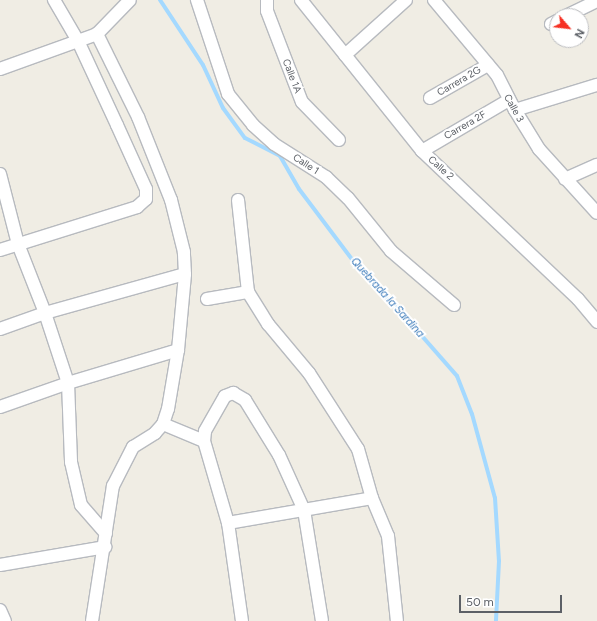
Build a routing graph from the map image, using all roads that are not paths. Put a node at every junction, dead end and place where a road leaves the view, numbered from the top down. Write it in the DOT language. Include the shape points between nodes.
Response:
graph roads {
  1 [pos="54,0"];
  2 [pos="130,0"];
  3 [pos="197,0"];
  4 [pos="267,0"];
  5 [pos="301,0"];
  6 [pos="406,0"];
  7 [pos="434,0"];
  8 [pos="597,1"];
  9 [pos="583,8"];
  10 [pos="97,34"];
  11 [pos="78,41"];
  12 [pos="345,55"];
  13 [pos="488,64"];
  14 [pos="0,69"];
  15 [pos="597,85"];
  16 [pos="430,98"];
  17 [pos="512,105"];
  18 [pos="138,117"];
  19 [pos="117,125"];
  20 [pos="339,140"];
  21 [pos="422,151"];
  22 [pos="597,165"];
  23 [pos="0,174"];
  24 [pos="565,179"];
  25 [pos="238,200"];
  26 [pos="597,213"];
  27 [pos="18,244"];
  28 [pos="0,250"];
  29 [pos="185,274"];
  30 [pos="248,292"];
  31 [pos="207,299"];
  32 [pos="454,304"];
  33 [pos="46,313"];
  34 [pos="597,322"];
  35 [pos="0,329"];
  36 [pos="178,350"];
  37 [pos="68,383"];
  38 [pos="0,407"];
  39 [pos="164,424"];
  40 [pos="204,441"];
  41 [pos="372,498"];
  42 [pos="304,510"];
  43 [pos="228,523"];
  44 [pos="106,540"];
  45 [pos="0,564"];
  46 [pos="0,610"];
  47 [pos="5,621"];
  48 [pos="92,621"];
  49 [pos="242,621"];
  50 [pos="322,621"];
  51 [pos="397,621"];
  1 -- 11 [label="street"];
  2 -- 10 [label="street"];
  3 -- 32 [label="street, Calle 1" via="228,94 253,126 274,144 326,177 348,198 391,251"];
  4 -- 20 [label="street, Calle 1A" via="267,10 302,102"];
  5 -- 12 [label="street, Calle 2"];
  6 -- 12 [label="street"];
  7 -- 13 [label="street, Calle 3"];
  8 -- 9 [label="street"];
  10 -- 11 [label="street"];
  10 -- 18 [label="street"];
  11 -- 14 [label="street"];
  11 -- 19 [label="street"];
  12 -- 21 [label="street, Calle 2"];
  13 -- 16 [label="street, Carrera 2G"];
  13 -- 17 [label="street, Calle 3" via="497,75"];
  15 -- 17 [label="street, Carrera 2F"];
  17 -- 21 [label="street, Carrera 2F"];
  17 -- 24 [label="street, Calle 3" via="539,150"];
  18 -- 19 [label="street"];
  18 -- 29 [label="street" via="171,200 184,252"];
  19 -- 27 [label="street" via="146,189 146,198 137,207"];
  21 -- 34 [label="street, Calle 2" via="578,299"];
  22 -- 24 [label="street"];
  23 -- 27 [label="street"];
  24 -- 26 [label="street, Calle 3"];
  25 -- 30 [label="street"];
  27 -- 28 [label="street"];
  27 -- 33 [label="street"];
  29 -- 33 [label="street"];
  29 -- 36 [label="street"];
  30 -- 31 [label="street"];
  30 -- 41 [label="street" via="268,324 309,373 358,450"];
  33 -- 35 [label="street"];
  33 -- 37 [label="street"];
  36 -- 37 [label="street"];
  36 -- 39 [label="street"];
  37 -- 38 [label="street"];
  37 -- 44 [label="street" via="71,462 81,505"];
  39 -- 40 [label="street"];
  39 -- 44 [label="street" via="133,447 113,486"];
  40 -- 42 [label="street" via="205,431 224,396 232,393 245,400 279,455"];
  40 -- 43 [label="street"];
  41 -- 42 [label="street"];
  41 -- 51 [label="street" via="388,536"];
  42 -- 43 [label="street"];
  42 -- 50 [label="street"];
  43 -- 49 [label="street"];
  44 -- 45 [label="street"];
  44 -- 48 [label="street"];
  46 -- 47 [label="street"];
}
